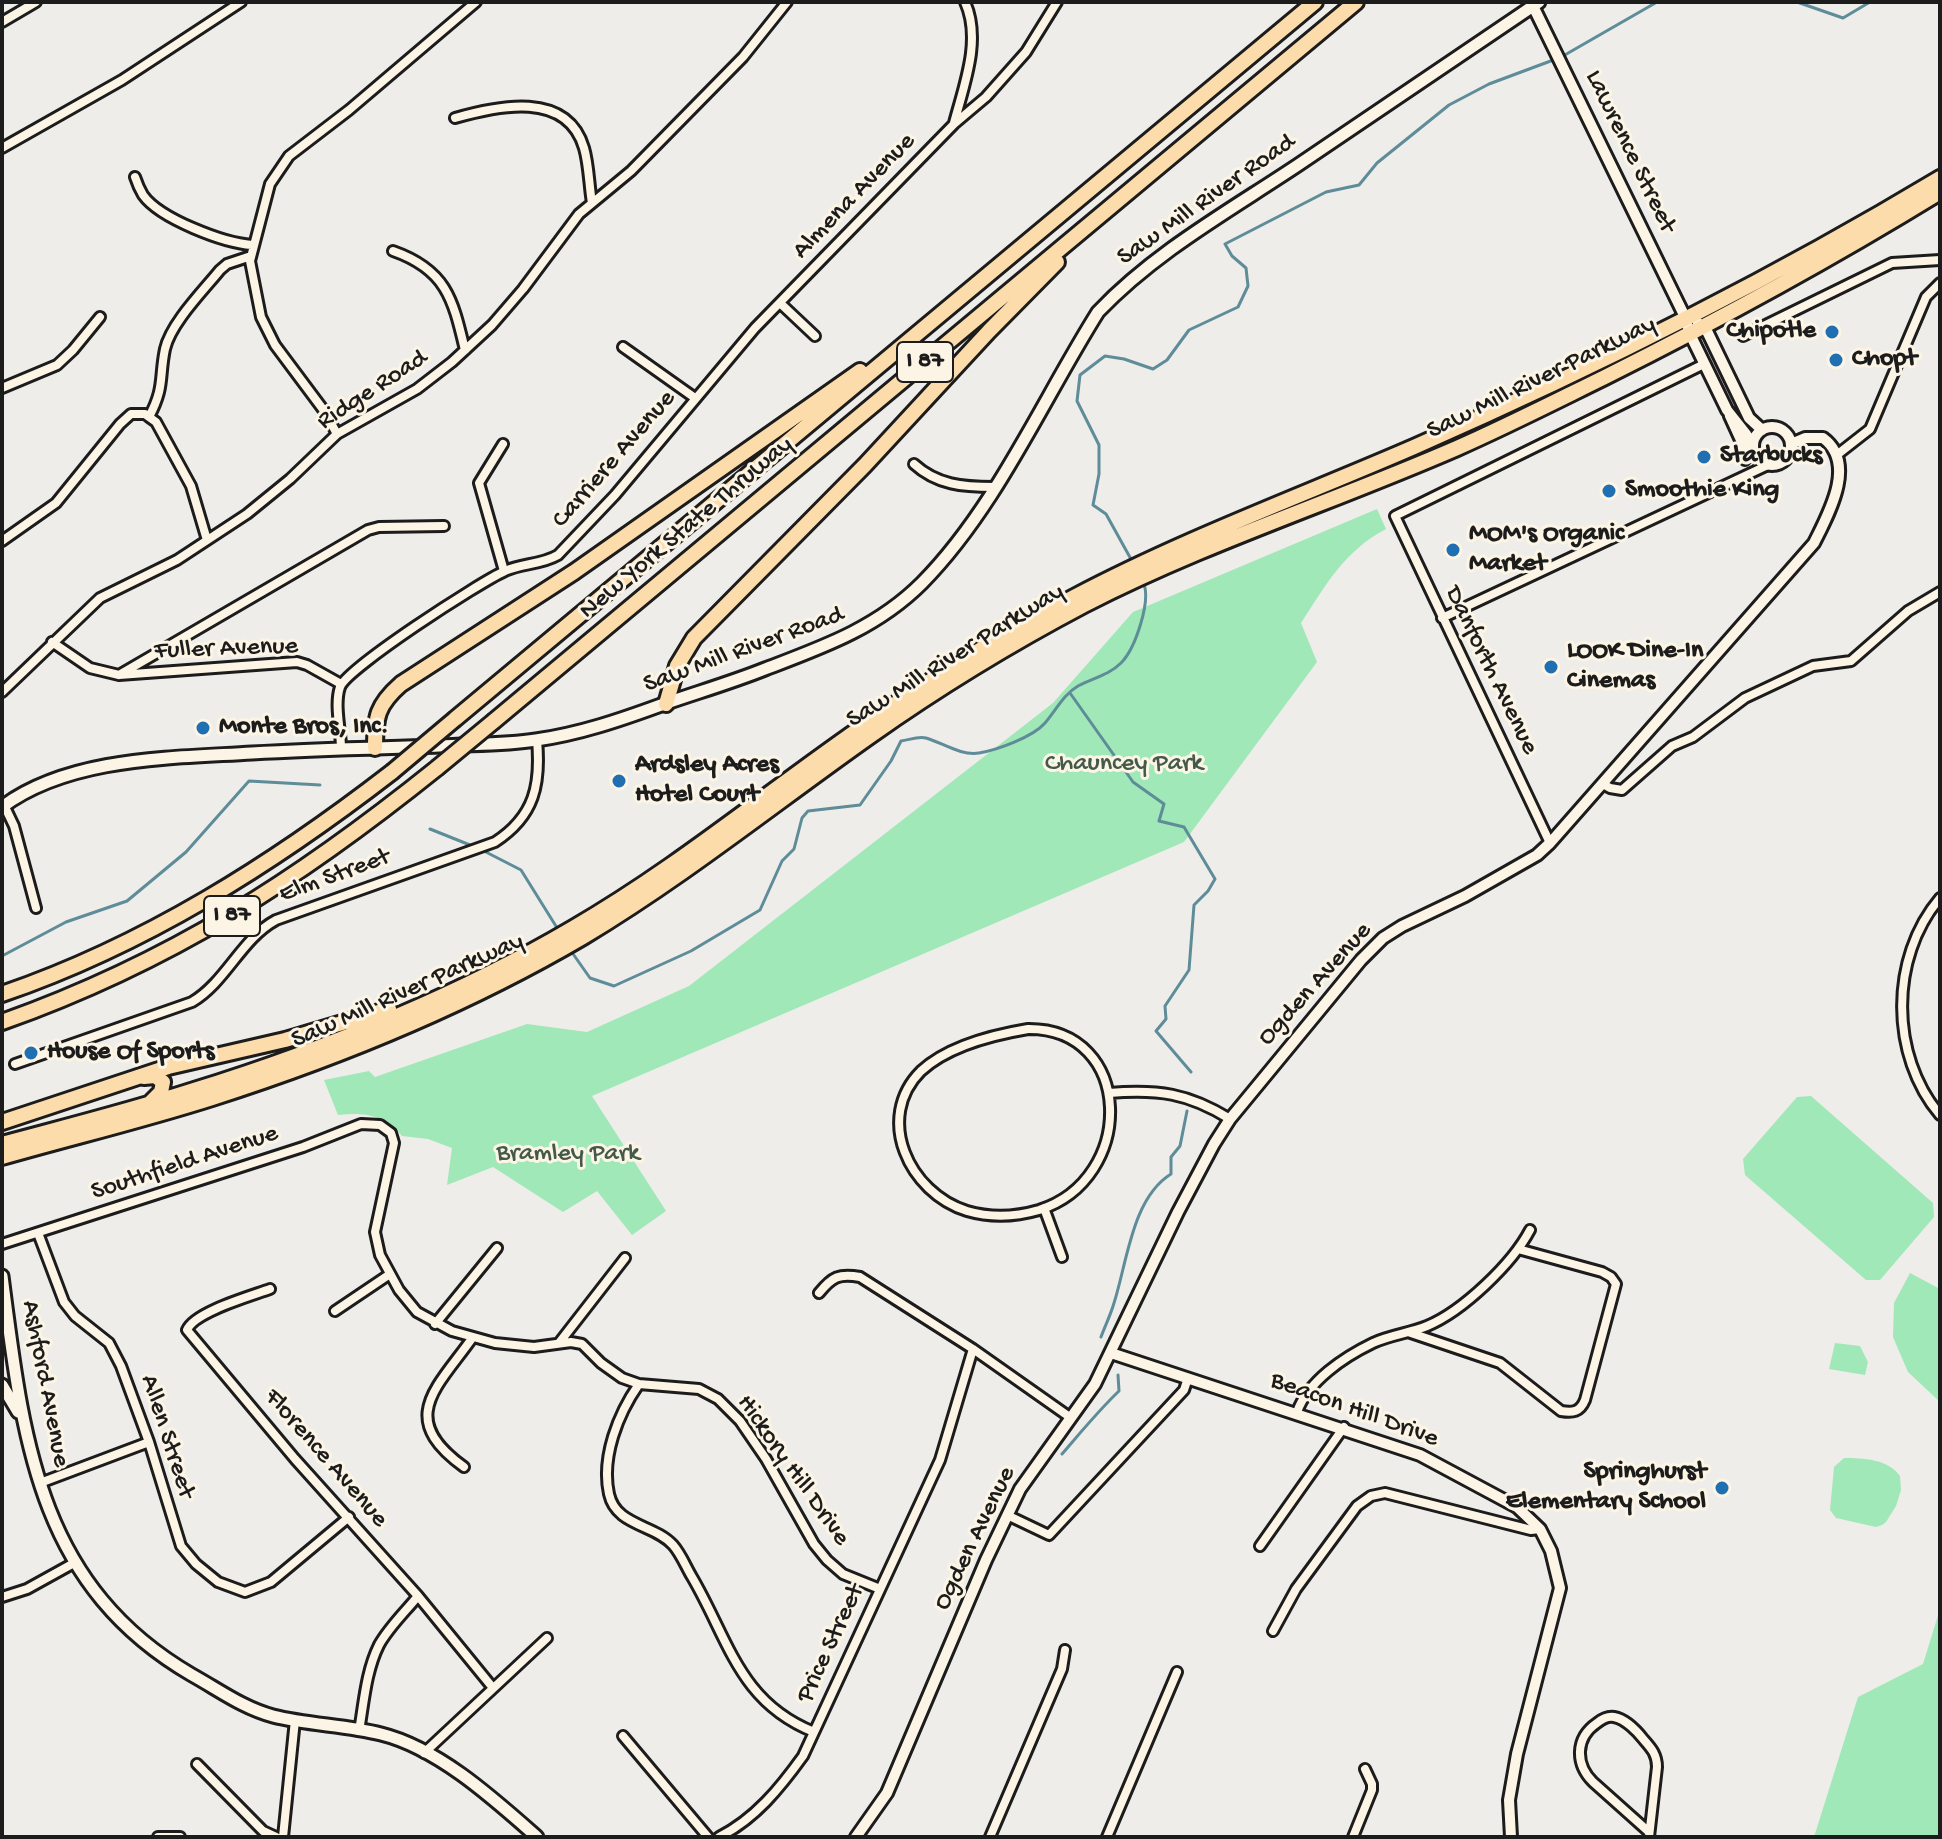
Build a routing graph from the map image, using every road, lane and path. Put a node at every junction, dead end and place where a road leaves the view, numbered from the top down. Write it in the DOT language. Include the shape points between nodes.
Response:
graph roads {
  1 [pos="36,2"];
  2 [pos="241,2"];
  3 [pos="476,2"];
  4 [pos="787,2"];
  5 [pos="965,2"];
  6 [pos="1057,2"];
  7 [pos="1315,2"];
  8 [pos="1356,2"];
  9 [pos="1536,4"];
  10 [pos="2,22"];
  11 [pos="455,118"];
  12 [pos="954,124"];
  13 [pos="2,148"];
  14 [pos="135,177"];
  15 [pos="1940,178"];
  16 [pos="1940,192"];
  17 [pos="1120,199"];
  18 [pos="592,203"];
  19 [pos="252,245"];
  20 [pos="393,251"];
  21 [pos="251,256"];
  22 [pos="1940,260"];
  23 [pos="1940,283"];
  24 [pos="780,303"];
  25 [pos="100,317"];
  26 [pos="1685,317"];
  27 [pos="1705,327"];
  28 [pos="920,331"];
  29 [pos="1690,334"];
  30 [pos="815,336"];
  31 [pos="1743,336"];
  32 [pos="623,347"];
  33 [pos="465,350"];
  34 [pos="1704,364"];
  35 [pos="711,378"];
  36 [pos="2,388"];
  37 [pos="695,398"];
  38 [pos="1727,410"];
  39 [pos="149,417"];
  40 [pos="1762,430"];
  41 [pos="337,434"];
  42 [pos="503,444"];
  43 [pos="1791,444"];
  44 [pos="1753,449"];
  45 [pos="1838,454"];
  46 [pos="1745,460"];
  47 [pos="914,464"];
  48 [pos="1768,465"];
  49 [pos="1732,480"];
  50 [pos="994,487"];
  51 [pos="444,526"];
  52 [pos="207,540"];
  53 [pos="2,541"];
  54 [pos="1150,566"];
  55 [pos="504,571"];
  56 [pos="1940,592"];
  57 [pos="1442,618"];
  58 [pos="52,642"];
  59 [pos="119,675"];
  60 [pos="341,684"];
  61 [pos="2,692"];
  62 [pos="666,704"];
  63 [pos="537,740"];
  64 [pos="341,748"];
  65 [pos="375,748"];
  66 [pos="1603,784"];
  67 [pos="3,806"];
  68 [pos="1550,843"];
  69 [pos="1940,898"];
  70 [pos="36,908"];
  71 [pos="550,949"];
  72 [pos="462,986"];
  73 [pos="2,994"];
  74 [pos="2,1022"];
  75 [pos="15,1064"];
  76 [pos="132,1080"];
  77 [pos="1109,1093"];
  78 [pos="149,1104"];
  79 [pos="1940,1115"];
  80 [pos="1230,1119"];
  81 [pos="2,1122"];
  82 [pos="380,1125"];
  83 [pos="2,1144"];
  84 [pos="2,1157"];
  85 [pos="1044,1208"];
  86 [pos="1530,1230"];
  87 [pos="38,1233"];
  88 [pos="2,1244"];
  89 [pos="497,1248"];
  90 [pos="1518,1249"];
  91 [pos="1062,1257"];
  92 [pos="625,1258"];
  93 [pos="390,1274"];
  94 [pos="2,1276"];
  95 [pos="270,1289"];
  96 [pos="819,1293"];
  97 [pos="4,1302"];
  98 [pos="335,1311"];
  99 [pos="435,1324"];
  100 [pos="1408,1332"];
  101 [pos="473,1337"];
  102 [pos="558,1344"];
  103 [pos="973,1349"];
  104 [pos="1111,1353"];
  105 [pos="1188,1378"];
  106 [pos="639,1384"];
  107 [pos="2,1385"];
  108 [pos="1297,1412"];
  109 [pos="1071,1418"];
  110 [pos="23,1420"];
  111 [pos="1344,1427"];
  112 [pos="149,1442"];
  113 [pos="464,1467"];
  114 [pos="40,1483"];
  115 [pos="1007,1515"];
  116 [pos="349,1517"];
  117 [pos="1540,1529"];
  118 [pos="1260,1546"];
  119 [pos="74,1563"];
  120 [pos="880,1589"];
  121 [pos="418,1596"];
  122 [pos="2,1597"];
  123 [pos="1273,1631"];
  124 [pos="547,1638"];
  125 [pos="1065,1650"];
  126 [pos="1177,1672"];
  127 [pos="493,1688"];
  128 [pos="295,1720"];
  129 [pos="359,1731"];
  130 [pos="814,1732"];
  131 [pos="623,1736"];
  132 [pos="424,1753"];
  133 [pos="197,1764"];
  134 [pos="1365,1769"];
  135 [pos="1649,1834"];
  136 [pos="158,1837"];
  137 [pos="180,1837"];
  138 [pos="276,1837"];
  139 [pos="283,1837"];
  140 [pos="537,1837"];
  141 [pos="708,1837"];
  142 [pos="719,1837"];
  143 [pos="856,1837"];
  144 [pos="990,1837"];
  145 [pos="1107,1837"];
  146 [pos="1353,1837"];
  147 [pos="1511,1837"];
  1 -- 10 [label="street"];
  2 -- 13 [label="street" via="122,80"];
  3 -- 19 [label="street" via="289,156 270,184"];
  4 -- 18 [label="street, Ridge Road" via="743,57 631,171"];
  5 -- 12 [label="street" via="972,46"];
  6 -- 12 [label="street, Almena Avenue" via="1030,45 986,97"];
  7 -- 28 [label="highway, New York State Thruway / I 87"];
  8 -- 17 [label="highway, New York State Thruway / I 87"];
  9 -- 26 [label="street, Lawrence Street"];
  9 -- 50 [label="main road, Saw Mill River Road" via="1177,243 1119,290 1098,312"];
  11 -- 18 [label="street" via="527,106 551,110 574,128 583,146"];
  12 -- 24 [label="street, Almena Avenue"];
  14 -- 19 [label="street" via="144,195 168,216"];
  15 -- 26 [label="highway, Saw Mill River Parkway"];
  16 -- 27 [label="highway, Saw Mill River Parkway"];
  17 -- 62 [label="highway" via="703,628 681,656"];
  17 -- 74 [label="highway, New York State Thruway / I 87, bridge" via="494,721 320,859 227,918 129,970"];
  18 -- 33 [label="street, Ridge Road" via="492,325"];
  19 -- 21 [label="street"];
  20 -- 33 [label="street" via="414,259 439,279 455,306"];
  21 -- 39 [label="street" via="220,270 172,331 159,400"];
  21 -- 41 [label="street" via="261,317"];
  22 -- 31 [label="street" via="1892,263"];
  23 -- 45 [label="street" via="1926,297 1870,429"];
  24 -- 30 [label="street"];
  24 -- 35 [label="street, Almena Avenue"];
  25 -- 36 [label="street" via="57,365"];
  26 -- 27 [label="street"];
  26 -- 29 [label="street, Lawrence Street"];
  26 -- 54 [label="highway, Saw Mill River Parkway" via="1483,416"];
  27 -- 29 [label="highway, Saw Mill River Parkway"];
  27 -- 40 [label="street" via="1749,418"];
  28 -- 65 [label="highway" via="587,563 401,684 379,710"];
  28 -- 73 [label="highway, New York State Thruway / I 87, bridge" via="392,772 305,838 211,897 112,949"];
  29 -- 34 [label="street, Lawrence Street"];
  29 -- 54 [label="highway, Saw Mill River Parkway" via="1465,444"];
  32 -- 37 [label="street"];
  33 -- 41 [label="street, Ridge Road" via="417,389"];
  34 -- 38 [label="street, Lawrence Street"];
  34 -- 57 [label="street, Danforth Avenue" via="1395,516"];
  35 -- 37 [label="street, Carriere Avenue"];
  37 -- 55 [label="street, Carriere Avenue" via="558,555"];
  38 -- 44 [label="street, Lawrence Street"];
  38 -- 46 [label="street"];
  39 -- 52 [label="street" via="191,486"];
  39 -- 53 [label="street" via="131,414 56,503"];
  40 -- 43 [label="street" via="1780,429"];
  40 -- 44 [label="street"];
  41 -- 52 [label="street, Ridge Road" via="290,479"];
  42 -- 55 [label="street" via="479,483"];
  43 -- 45 [label="street" via="1815,436 1831,443"];
  43 -- 48 [label="street" via="1784,460"];
  44 -- 46 [label="street"];
  44 -- 48 [label="street"];
  45 -- 66 [label="street, Ogden Avenue" via="1840,478 1814,543"];
  46 -- 49 [label="street"];
  47 -- 50 [label="street" via="927,476 959,487"];
  48 -- 49 [label="street"];
  49 -- 57 [label="street"];
  50 -- 62 [label="main road, Saw Mill River Road" via="931,574 870,626"];
  51 -- 59 [label="street" via="368,530"];
  52 -- 58 [label="street, Ridge Road" via="100,598"];
  54 -- 71 [label="highway, Saw Mill River Parkway" via="1015,629 929,681"];
  55 -- 60 [label="street, Carriere Avenue" via="375,654"];
  56 -- 66 [label="street" via="1908,611 1851,661 1813,666 1745,698 1693,737 1672,746 1622,790"];
  57 -- 68 [label="street, Danforth Avenue"];
  58 -- 59 [label="street, Fuller Avenue" via="90,668"];
  58 -- 61 [label="street, Ridge Road"];
  59 -- 60 [label="street, Fuller Avenue" via="297,662"];
  60 -- 64 [label="street"];
  62 -- 63 [label="main road, Saw Mill River Road"];
  63 -- 65 [label="main road, Saw Mill River Road"];
  63 -- 75 [label="street, Elm Street" via="535,793 521,818 499,840 276,920 192,1002"];
  64 -- 65 [label="main road, Saw Mill River Road"];
  64 -- 67 [label="main road, Saw Mill River Road" via="171,758 95,769 35,787"];
  66 -- 68 [label="street, Ogden Avenue"];
  67 -- 70 [label="street" via="14,826"];
  68 -- 80 [label="street, Ogden Avenue" via="1537,855 1383,938"];
  69 -- 79 [label="street" via="1908,960 1902,1003 1910,1063"];
  71 -- 72 [label="highway, Saw Mill River Parkway"];
  71 -- 84 [label="highway, Saw Mill River Parkway" via="435,1012 320,1060 181,1107"];
  72 -- 76 [label="highway" via="330,1028"];
  72 -- 78 [label="highway, Saw Mill River Parkway" via="290,1058"];
  76 -- 78 [label="highway" via="161,1080 162,1089"];
  76 -- 81 [label="highway"];
  77 -- 80 [label="street" via="1163,1092 1207,1105"];
  77 -- 85 [label="street" via="1109,1134 1101,1159 1074,1192"];
  77 -- 85 [label="street" via="1083,1049 1062,1035 1036,1029 1005,1033 942,1057 905,1093 899,1130 902,1149 915,1174 934,1193 983,1215"];
  78 -- 83 [label="highway, Saw Mill River Parkway"];
  80 -- 104 [label="street, Ogden Avenue" via="1178,1212"];
  82 -- 87 [label="street, Southfield Avenue" via="361,1124"];
  82 -- 93 [label="street, Hickory Hill Drive" via="394,1143 375,1232"];
  85 -- 91 [label="street"];
  86 -- 90 [label="street"];
  87 -- 88 [label="street, Southfield Avenue"];
  87 -- 112 [label="street, Allen Street" via="64,1302 109,1343"];
  89 -- 99 [label="street"];
  90 -- 100 [label="street" via="1459,1306"];
  90 -- 100 [label="street" via="1602,1272 1616,1284 1578,1410 1561,1411 1500,1363"];
  92 -- 102 [label="street"];
  93 -- 98 [label="street"];
  93 -- 99 [label="street, Hickory Hill Drive" via="417,1312"];
  94 -- 97 [label="main road, Ashford Avenue"];
  95 -- 116 [label="street, Florence Avenue" via="200,1316 187,1330"];
  96 -- 103 [label="street" via="842,1274 860,1277"];
  97 -- 110 [label="main road, Ashford Avenue"];
  99 -- 101 [label="street, Hickory Hill Drive"];
  100 -- 108 [label="street" via="1374,1343 1331,1369 1303,1396"];
  101 -- 102 [label="street, Hickory Hill Drive" via="534,1347"];
  101 -- 113 [label="street" via="427,1403 427,1425 446,1454"];
  102 -- 106 [label="street, Hickory Hill Drive" via="582,1344 622,1378"];
  103 -- 109 [label="street"];
  103 -- 120 [label="street, Price Street" via="940,1460"];
  104 -- 105 [label="street, Beacon Hill Drive"];
  104 -- 109 [label="street, Ogden Avenue"];
  105 -- 108 [label="street, Beacon Hill Drive"];
  105 -- 115 [label="street" via="1184,1390 1049,1535"];
  106 -- 120 [label="street, Hickory Hill Drive" via="699,1389 718,1399 766,1459 827,1560 843,1574"];
  106 -- 130 [label="street" via="611,1441 606,1470 611,1500 618,1513 674,1546 737,1669 760,1697 795,1725"];
  107 -- 110 [label="main road"];
  108 -- 111 [label="street, Beacon Hill Drive"];
  109 -- 115 [label="street, Ogden Avenue"];
  110 -- 114 [label="main road, Ashford Avenue"];
  111 -- 117 [label="street, Beacon Hill Drive" via="1420,1455 1517,1507"];
  111 -- 118 [label="street"];
  112 -- 114 [label="street"];
  112 -- 116 [label="street, Allen Street" via="181,1546 218,1582 245,1592 271,1582"];
  114 -- 119 [label="main road, Ashford Avenue"];
  115 -- 143 [label="street, Ogden Avenue" via="887,1793"];
  116 -- 121 [label="street, Florence Avenue"];
  117 -- 123 [label="street" via="1385,1493 1371,1496 1322,1552"];
  117 -- 147 [label="street, Beacon Hill Drive" via="1560,1588 1517,1754 1509,1800"];
  119 -- 122 [label="street"];
  119 -- 128 [label="main road, Ashford Avenue" via="134,1636 164,1658 239,1703"];
  120 -- 130 [label="street, Price Street"];
  121 -- 127 [label="street, Florence Avenue"];
  121 -- 129 [label="street" via="378,1647"];
  124 -- 127 [label="street"];
  125 -- 144 [label="street" via="1062,1669"];
  126 -- 145 [label="street"];
  127 -- 132 [label="street"];
  128 -- 129 [label="main road, Ashford Avenue"];
  128 -- 139 [label="street"];
  129 -- 132 [label="main road, Ashford Avenue" via="383,1734"];
  130 -- 142 [label="street, Price Street" via="803,1756 771,1797"];
  131 -- 141 [label="street"];
  132 -- 140 [label="main road, Ashford Avenue" via="455,1769"];
  133 -- 138 [label="street" via="263,1831"];
  134 -- 146 [label="street" via="1372,1790"];
  135 -- 135 [label="street" via="1657,1757 1637,1731 1619,1718 1607,1717 1583,1737 1581,1764 1585,1774"];
  136 -- 137 [label="street"];
}
